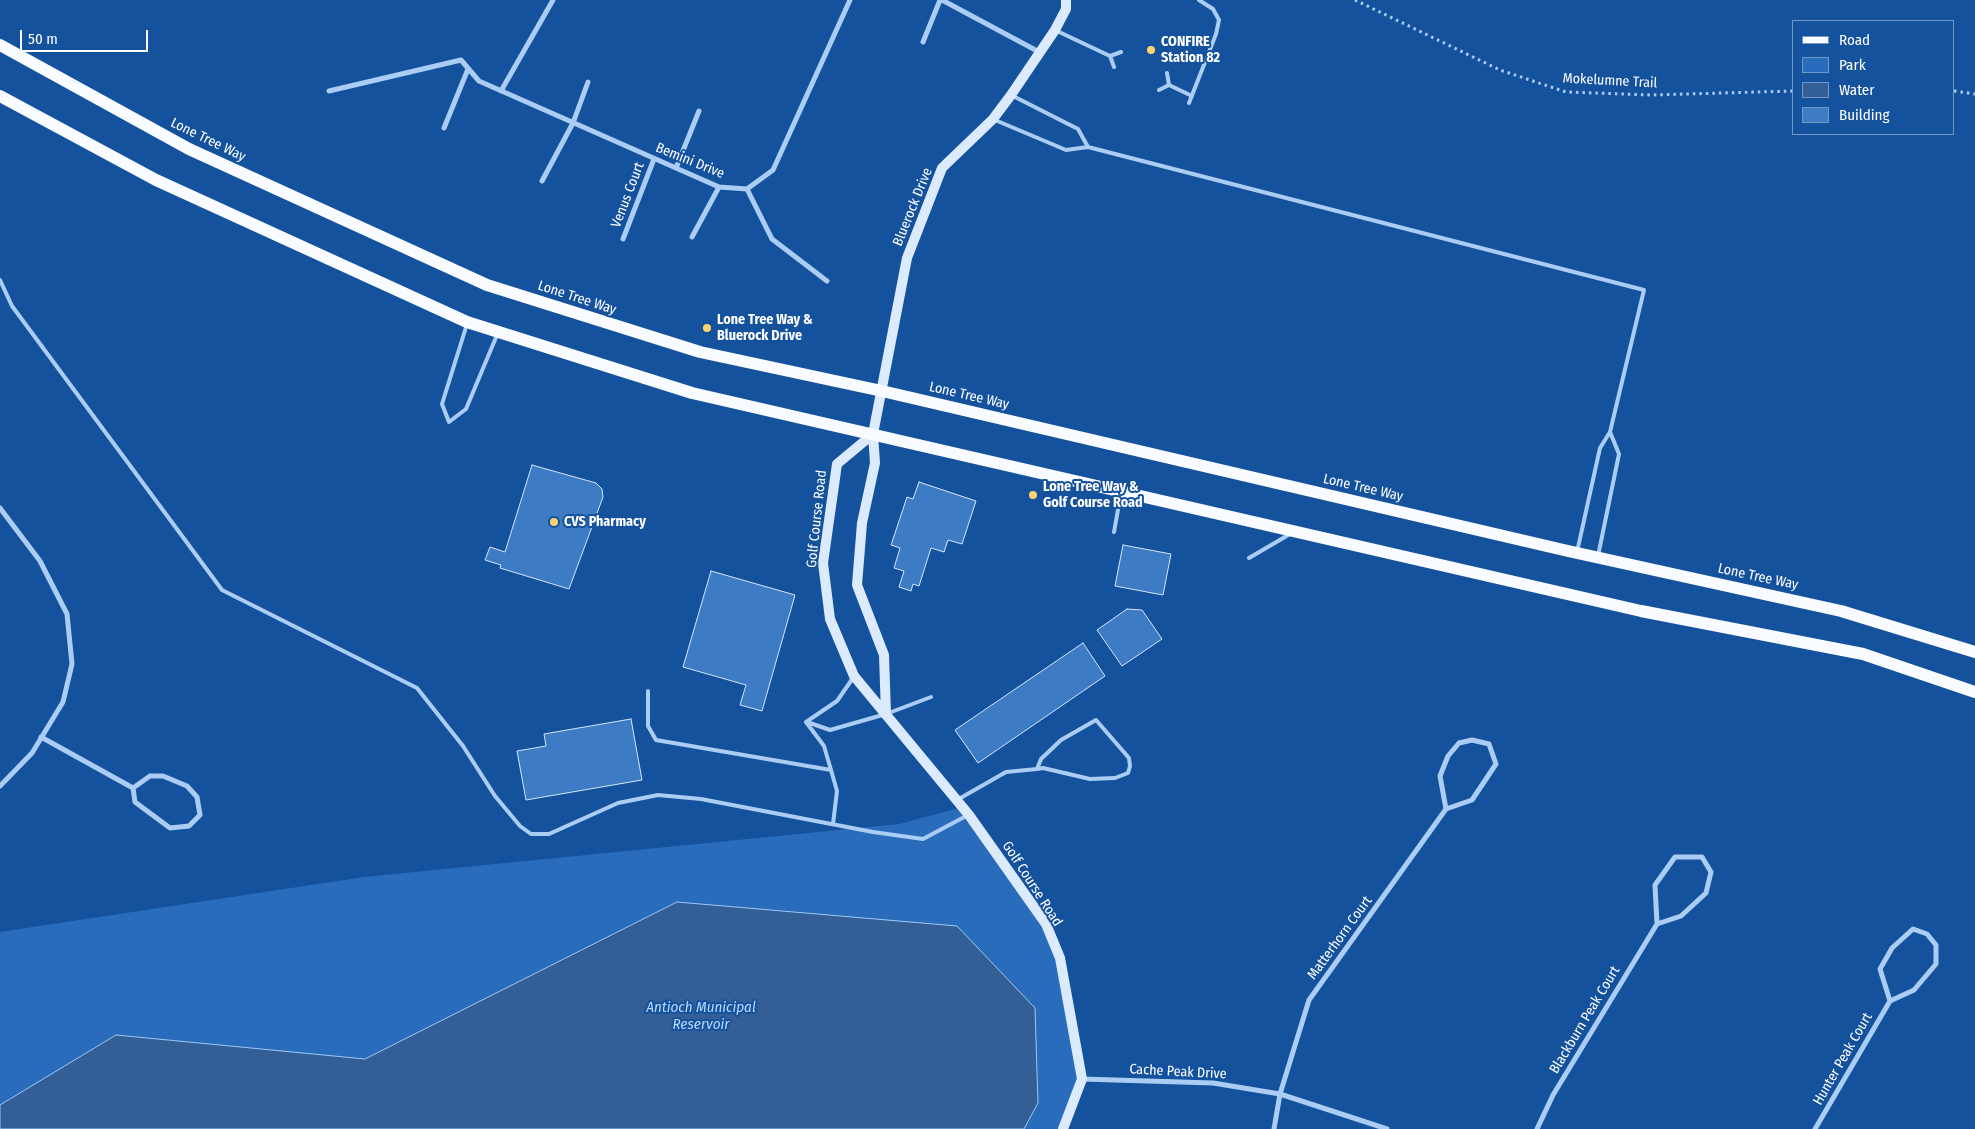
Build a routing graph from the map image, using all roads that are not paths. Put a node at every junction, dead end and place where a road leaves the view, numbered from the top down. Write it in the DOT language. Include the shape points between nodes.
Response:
graph roads {
  1 [pos="554,0"];
  2 [pos="850,0"];
  3 [pos="941,0"];
  4 [pos="1066,0"];
  5 [pos="1199,0"];
  6 [pos="1055,30"];
  7 [pos="923,42"];
  8 [pos="0,45"];
  9 [pos="1121,52"];
  10 [pos="1041,53"];
  11 [pos="1110,56"];
  12 [pos="1114,67"];
  13 [pos="468,69"];
  14 [pos="1167,73"];
  15 [pos="588,82"];
  16 [pos="1169,85"];
  17 [pos="1159,90"];
  18 [pos="329,91"];
  19 [pos="501,91"];
  20 [pos="1011,95"];
  21 [pos="0,96"];
  22 [pos="1192,96"];
  23 [pos="1189,103"];
  24 [pos="700,111"];
  25 [pos="993,119"];
  26 [pos="573,123"];
  27 [pos="444,128"];
  28 [pos="1088,147"];
  29 [pos="654,159"];
  30 [pos="676,168"];
  31 [pos="542,181"];
  32 [pos="718,187"];
  33 [pos="747,188"];
  34 [pos="692,237"];
  35 [pos="623,239"];
  36 [pos="0,280"];
  37 [pos="827,281"];
  38 [pos="467,322"];
  39 [pos="499,331"];
  40 [pos="882,391"];
  41 [pos="1610,432"];
  42 [pos="873,434"];
  43 [pos="1122,491"];
  44 [pos="0,508"];
  45 [pos="1295,531"];
  46 [pos="1114,532"];
  47 [pos="1576,553"];
  48 [pos="1249,558"];
  49 [pos="1598,558"];
  50 [pos="1975,652"];
  51 [pos="854,676"];
  52 [pos="648,692"];
  53 [pos="1975,692"];
  54 [pos="930,697"];
  55 [pos="886,714"];
  56 [pos="806,722"];
  57 [pos="41,737"];
  58 [pos="1037,769"];
  59 [pos="831,770"];
  60 [pos="0,786"];
  61 [pos="133,788"];
  62 [pos="957,800"];
  63 [pos="1446,809"];
  64 [pos="968,815"];
  65 [pos="833,824"];
  66 [pos="1657,924"];
  67 [pos="1890,1001"];
  68 [pos="1082,1079"];
  69 [pos="1280,1094"];
  70 [pos="1063,1129"];
  71 [pos="1274,1129"];
  72 [pos="1388,1129"];
  73 [pos="1537,1129"];
  74 [pos="1815,1129"];
  1 -- 19 [label="street"];
  2 -- 33 [label="street" via="773,170"];
  3 -- 7 [label="street"];
  3 -- 10 [label="street"];
  4 -- 6 [label="street, Bluerock Drive" via="1066,9"];
  5 -- 22 [label="lane" via="1213,10 1219,20"];
  6 -- 10 [label="street, Bluerock Drive"];
  6 -- 11 [label="lane"];
  8 -- 40 [label="main road, Lone Tree Way" via="190,150 486,285 700,352"];
  9 -- 11 [label="lane"];
  10 -- 20 [label="street, Bluerock Drive"];
  11 -- 12 [label="lane"];
  13 -- 18 [label="street, Bemini Drive" via="461,60"];
  13 -- 19 [label="street, Bemini Drive" via="478,82"];
  13 -- 27 [label="street"];
  14 -- 16 [label="lane"];
  15 -- 26 [label="street"];
  16 -- 17 [label="lane"];
  16 -- 22 [label="lane"];
  19 -- 26 [label="street, Bemini Drive"];
  20 -- 25 [label="street, Bluerock Drive"];
  20 -- 28 [label="lane" via="1078,129"];
  21 -- 38 [label="main road" via="156,180"];
  22 -- 23 [label="lane"];
  24 -- 30 [label="street"];
  25 -- 28 [label="lane" via="1066,150"];
  25 -- 40 [label="street, Bluerock Drive" via="942,168 907,258"];
  26 -- 29 [label="street, Bemini Drive"];
  26 -- 31 [label="street"];
  28 -- 41 [label="lane" via="1644,290"];
  29 -- 30 [label="street, Bemini Drive"];
  29 -- 35 [label="street, Venus Court"];
  30 -- 32 [label="street, Bemini Drive"];
  32 -- 33 [label="street, Bemini Drive"];
  32 -- 34 [label="street"];
  33 -- 37 [label="street" via="772,239"];
  36 -- 65 [label="lane" via="12,306 222,590 417,688 463,746 495,796 531,834 549,834 618,803 658,795 701,799"];
  38 -- 39 [label="main road"];
  38 -- 39 [label="lane" via="442,404 449,422 466,409"];
  39 -- 42 [label="main road" via="692,393"];
  40 -- 42 [label="street, Bluerock Drive"];
  40 -- 47 [label="main road, Lone Tree Way"];
  41 -- 47 [label="lane" via="1600,448"];
  41 -- 49 [label="lane" via="1619,454"];
  42 -- 43 [label="main road"];
  42 -- 51 [label="street, Golf Course Road" via="837,464 823,563 830,619"];
  42 -- 55 [label="street" via="875,463 862,523 857,585 884,655"];
  43 -- 45 [label="main road"];
  43 -- 46 [label="lane"];
  44 -- 57 [label="street" via="40,561 66,614 72,664 63,702"];
  45 -- 48 [label="lane"];
  45 -- 53 [label="main road" via="1641,611 1863,654"];
  47 -- 49 [label="main road, Lone Tree Way"];
  49 -- 50 [label="main road, Lone Tree Way" via="1841,611"];
  51 -- 55 [label="street, Golf Course Road"];
  51 -- 56 [label="lane" via="837,700"];
  52 -- 59 [label="lane" via="648,726 656,740"];
  54 -- 55 [label="lane"];
  55 -- 56 [label="lane" via="830,730"];
  55 -- 62 [label="street, Golf Course Road"];
  56 -- 59 [label="lane" via="824,746"];
  57 -- 60 [label="street" via="32,753"];
  57 -- 61 [label="street"];
  58 -- 58 [label="lane" via="1090,779 1115,778 1128,773 1130,766 1129,758 1096,720 1061,740 1041,759"];
  58 -- 62 [label="lane" via="1006,772"];
  59 -- 65 [label="lane" via="837,791"];
  61 -- 61 [label="street" via="135,802 170,828 189,826 200,816 197,797 187,786 163,776 150,776"];
  62 -- 64 [label="street, Golf Course Road"];
  63 -- 63 [label="street" via="1472,800 1496,764 1489,744 1472,740 1459,743 1448,756 1440,776"];
  63 -- 69 [label="street, Matterhorn Court" via="1309,1000"];
  64 -- 65 [label="lane" via="922,838"];
  64 -- 68 [label="street, Golf Course Road" via="1046,924 1060,958"];
  66 -- 66 [label="street" via="1682,916 1706,893 1711,872 1702,857 1675,858 1655,885"];
  66 -- 73 [label="street, Blackburn Peak Court" via="1553,1095"];
  67 -- 67 [label="street" via="1914,990 1936,964 1936,945 1926,934 1913,929 1892,948 1880,969"];
  67 -- 74 [label="street, Hunter Peak Court"];
  68 -- 69 [label="street, Cache Peak Drive" via="1214,1083"];
  68 -- 70 [label="street"];
  69 -- 71 [label="street, Matterhorn Court"];
  69 -- 72 [label="street, Cache Peak Drive"];
}
